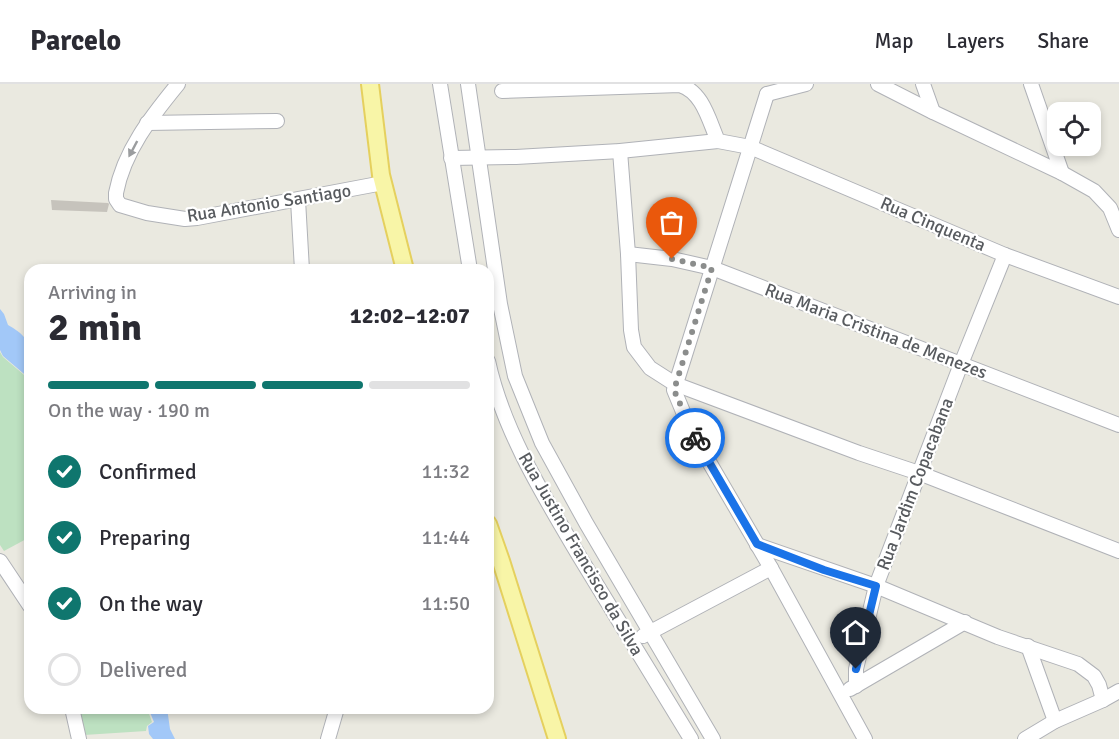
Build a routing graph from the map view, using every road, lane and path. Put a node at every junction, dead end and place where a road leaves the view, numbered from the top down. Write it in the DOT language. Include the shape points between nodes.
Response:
graph roads {
  1 [pos="178,84"];
  2 [pos="370,84"];
  3 [pos="440,84"];
  4 [pos="468,84"];
  5 [pos="806,84"];
  6 [pos="878,84"];
  7 [pos="923,84"];
  8 [pos="1031,84"];
  9 [pos="764,89"];
  10 [pos="502,91"];
  11 [pos="933,112"];
  12 [pos="277,121"];
  13 [pos="147,123"];
  14 [pos="718,141"];
  15 [pos="750,147"];
  16 [pos="620,151"];
  17 [pos="479,157"];
  18 [pos="451,158"];
  19 [pos="1062,173"];
  20 [pos="383,183"];
  21 [pos="297,200"];
  22 [pos="1119,230"];
  23 [pos="628,254"];
  24 [pos="1005,255"];
  25 [pos="302,264"];
  26 [pos="403,264"];
  27 [pos="469,264"];
  28 [pos="712,268"];
  29 [pos="1119,297"];
  30 [pos="961,364"];
  31 [pos="494,384"];
  32 [pos="675,384"];
  33 [pos="1119,425"];
  34 [pos="919,473"];
  35 [pos="494,541"];
  36 [pos="757,544"];
  37 [pos="1119,551"];
  38 [pos="0,561"];
  39 [pos="771,568"];
  40 [pos="876,586"];
  41 [pos="24,597"];
  42 [pos="965,622"];
  43 [pos="650,633"];
  44 [pos="631,642"];
  45 [pos="1028,646"];
  46 [pos="856,686"];
  47 [pos="1119,691"];
  48 [pos="841,695"];
  49 [pos="1103,700"];
  50 [pos="73,714"];
  51 [pos="334,714"];
  52 [pos="1055,721"];
  53 [pos="79,739"];
  54 [pos="328,739"];
  55 [pos="557,739"];
  56 [pos="691,739"];
  57 [pos="713,739"];
  58 [pos="865,739"];
  59 [pos="1025,739"];
  1 -- 13 [label="street"];
  2 -- 20 [label="main road"];
  3 -- 18 [label="street"];
  4 -- 17 [label="street"];
  5 -- 9 [label="street"];
  6 -- 11 [label="street"];
  7 -- 11 [label="street"];
  8 -- 19 [label="street"];
  9 -- 15 [label="street"];
  10 -- 14 [label="street" via="680,85 689,88 700,102"];
  11 -- 19 [label="street"];
  12 -- 13 [label="street"];
  13 -- 21 [label="street, Rua Antonio Santiago, one-way" via="118,183 116,199 120,205 185,219"];
  14 -- 15 [label="street, Rua Cinquenta"];
  14 -- 16 [label="street, Rua Cinquenta"];
  15 -- 24 [label="street, Rua Cinquenta"];
  15 -- 28 [label="street"];
  16 -- 17 [label="street, Rua Cinquenta"];
  16 -- 23 [label="street"];
  17 -- 18 [label="street, Rua Cinquenta"];
  17 -- 43 [label="street" via="500,304 515,376 542,443"];
  18 -- 27 [label="street"];
  19 -- 22 [label="street" via="1103,199"];
  20 -- 21 [label="street, Rua Antonio Santiago"];
  20 -- 26 [label="main road"];
  21 -- 25 [label="street"];
  23 -- 28 [label="street, Rua Maria Cristina de Menezes"];
  23 -- 32 [label="street" via="634,347 650,368"];
  24 -- 29 [label="street, Rua Cinquenta"];
  24 -- 30 [label="street, Rua Jardim Copacabana"];
  28 -- 30 [label="street, Rua Maria Cristina de Menezes"];
  28 -- 32 [label="street"];
  30 -- 33 [label="street, Rua Maria Cristina de Menezes"];
  30 -- 34 [label="street, Rua Jardim Copacabana"];
  31 -- 44 [label="street, Rua Justino Francisco da Silva" via="523,457"];
  32 -- 34 [label="street"];
  32 -- 36 [label="street" via="675,395 691,431"];
  34 -- 37 [label="street"];
  34 -- 40 [label="street, Rua Jardim Copacabana"];
  35 -- 55 [label="main road"];
  36 -- 39 [label="street"];
  36 -- 40 [label="street"];
  38 -- 41 [label="street"];
  39 -- 43 [label="street"];
  39 -- 48 [label="street"];
  40 -- 42 [label="street"];
  40 -- 46 [label="street, Rua Jardim Copacabana" via="856,669"];
  42 -- 45 [label="street"];
  42 -- 46 [label="street"];
  43 -- 44 [label="street"];
  43 -- 57 [label="street"];
  44 -- 56 [label="street, Rua Justino Francisco da Silva"];
  45 -- 49 [label="street" via="1088,670 1099,684"];
  45 -- 52 [label="street"];
  46 -- 48 [label="street"];
  47 -- 49 [label="street"];
  48 -- 58 [label="street"];
  49 -- 52 [label="street"];
  50 -- 53 [label="street"];
  51 -- 54 [label="street"];
  52 -- 59 [label="street"];
}
